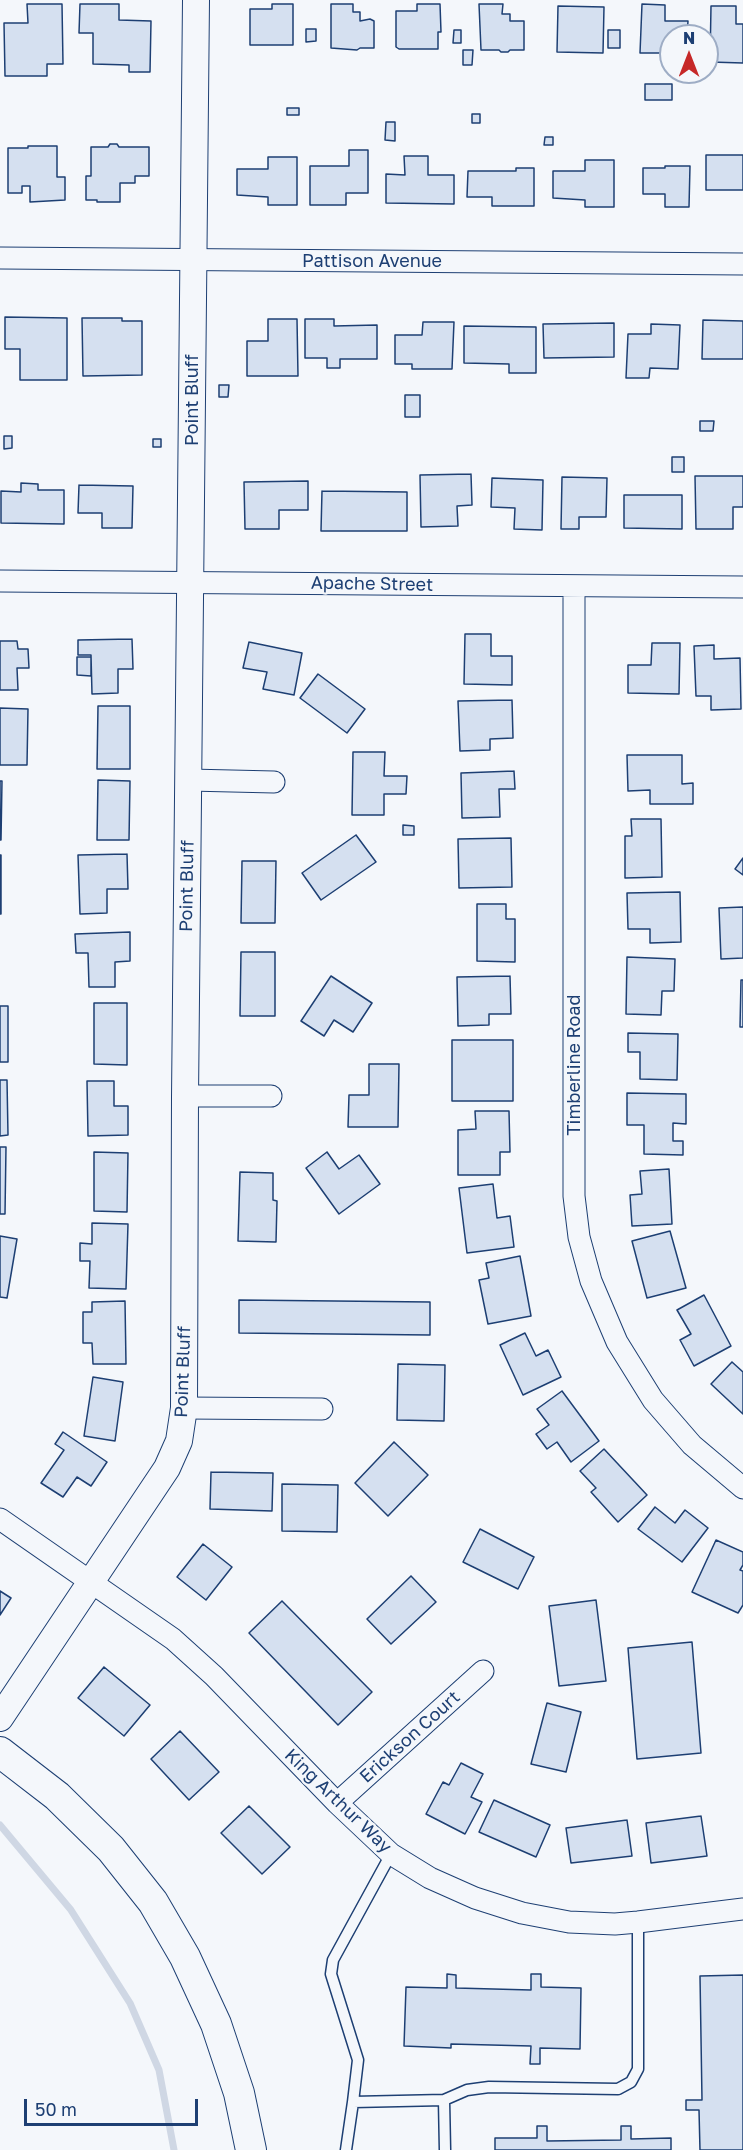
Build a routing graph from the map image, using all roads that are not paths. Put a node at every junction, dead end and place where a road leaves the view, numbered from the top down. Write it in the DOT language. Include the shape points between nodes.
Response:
graph roads {
  1 [pos="196,0"];
  2 [pos="0,258"];
  3 [pos="193,259"];
  4 [pos="743,264"];
  5 [pos="0,581"];
  6 [pos="190,582"];
  7 [pos="573,586"];
  8 [pos="743,587"];
  9 [pos="189,780"];
  10 [pos="274,782"];
  11 [pos="185,1096"];
  12 [pos="271,1096"];
  13 [pos="184,1408"];
  14 [pos="322,1409"];
  15 [pos="743,1488"];
  16 [pos="0,1519"];
  17 [pos="93,1582"];
  18 [pos="483,1671"];
  19 [pos="0,1718"];
  20 [pos="0,1752"];
  21 [pos="337,1803"];
  22 [pos="391,1854"];
  23 [pos="743,1909"];
  24 [pos="638,1922"];
  25 [pos="444,2100"];
  26 [pos="353,2102"];
  27 [pos="251,2150"];
  28 [pos="346,2150"];
  29 [pos="445,2150"];
  1 -- 3 [label="street, Point Bluff"];
  2 -- 3 [label="street, Pattison Avenue"];
  3 -- 4 [label="street, Pattison Avenue"];
  3 -- 6 [label="street, Point Bluff"];
  5 -- 6 [label="street, Apache Street"];
  6 -- 7 [label="street, Apache Street"];
  6 -- 9 [label="street, Point Bluff"];
  7 -- 8 [label="street, Apache Street"];
  7 -- 15 [label="street, Timberline Road" via="573,1196 579,1238 591,1281 617,1342 653,1400 692,1445"];
  9 -- 10 [label="street"];
  9 -- 11 [label="street, Point Bluff"];
  11 -- 12 [label="street"];
  11 -- 13 [label="street, Point Bluff"];
  13 -- 14 [label="street"];
  13 -- 17 [label="street, Point Bluff" via="178,1441 167,1468"];
  16 -- 17 [label="street, King Arthur Way"];
  17 -- 19 [label="street, Point Bluff"];
  17 -- 21 [label="street, King Arthur Way" via="173,1639 214,1676"];
  18 -- 21 [label="street, Erickson Court"];
  20 -- 27 [label="main road" via="57,1796 111,1849 153,1902 185,1957 216,2024 239,2094"];
  21 -- 22 [label="street, King Arthur Way"];
  22 -- 24 [label="street, King Arthur Way" via="430,1878 522,1913 569,1922"];
  22 -- 26 [label="lane" via="333,1960 331,1974 358,2060"];
  23 -- 24 [label="street, King Arthur Way"];
  24 -- 25 [label="lane" via="638,2069 631,2082 618,2089 489,2087 467,2090"];
  25 -- 26 [label="lane"];
  25 -- 29 [label="lane"];
  26 -- 28 [label="lane"];
}
